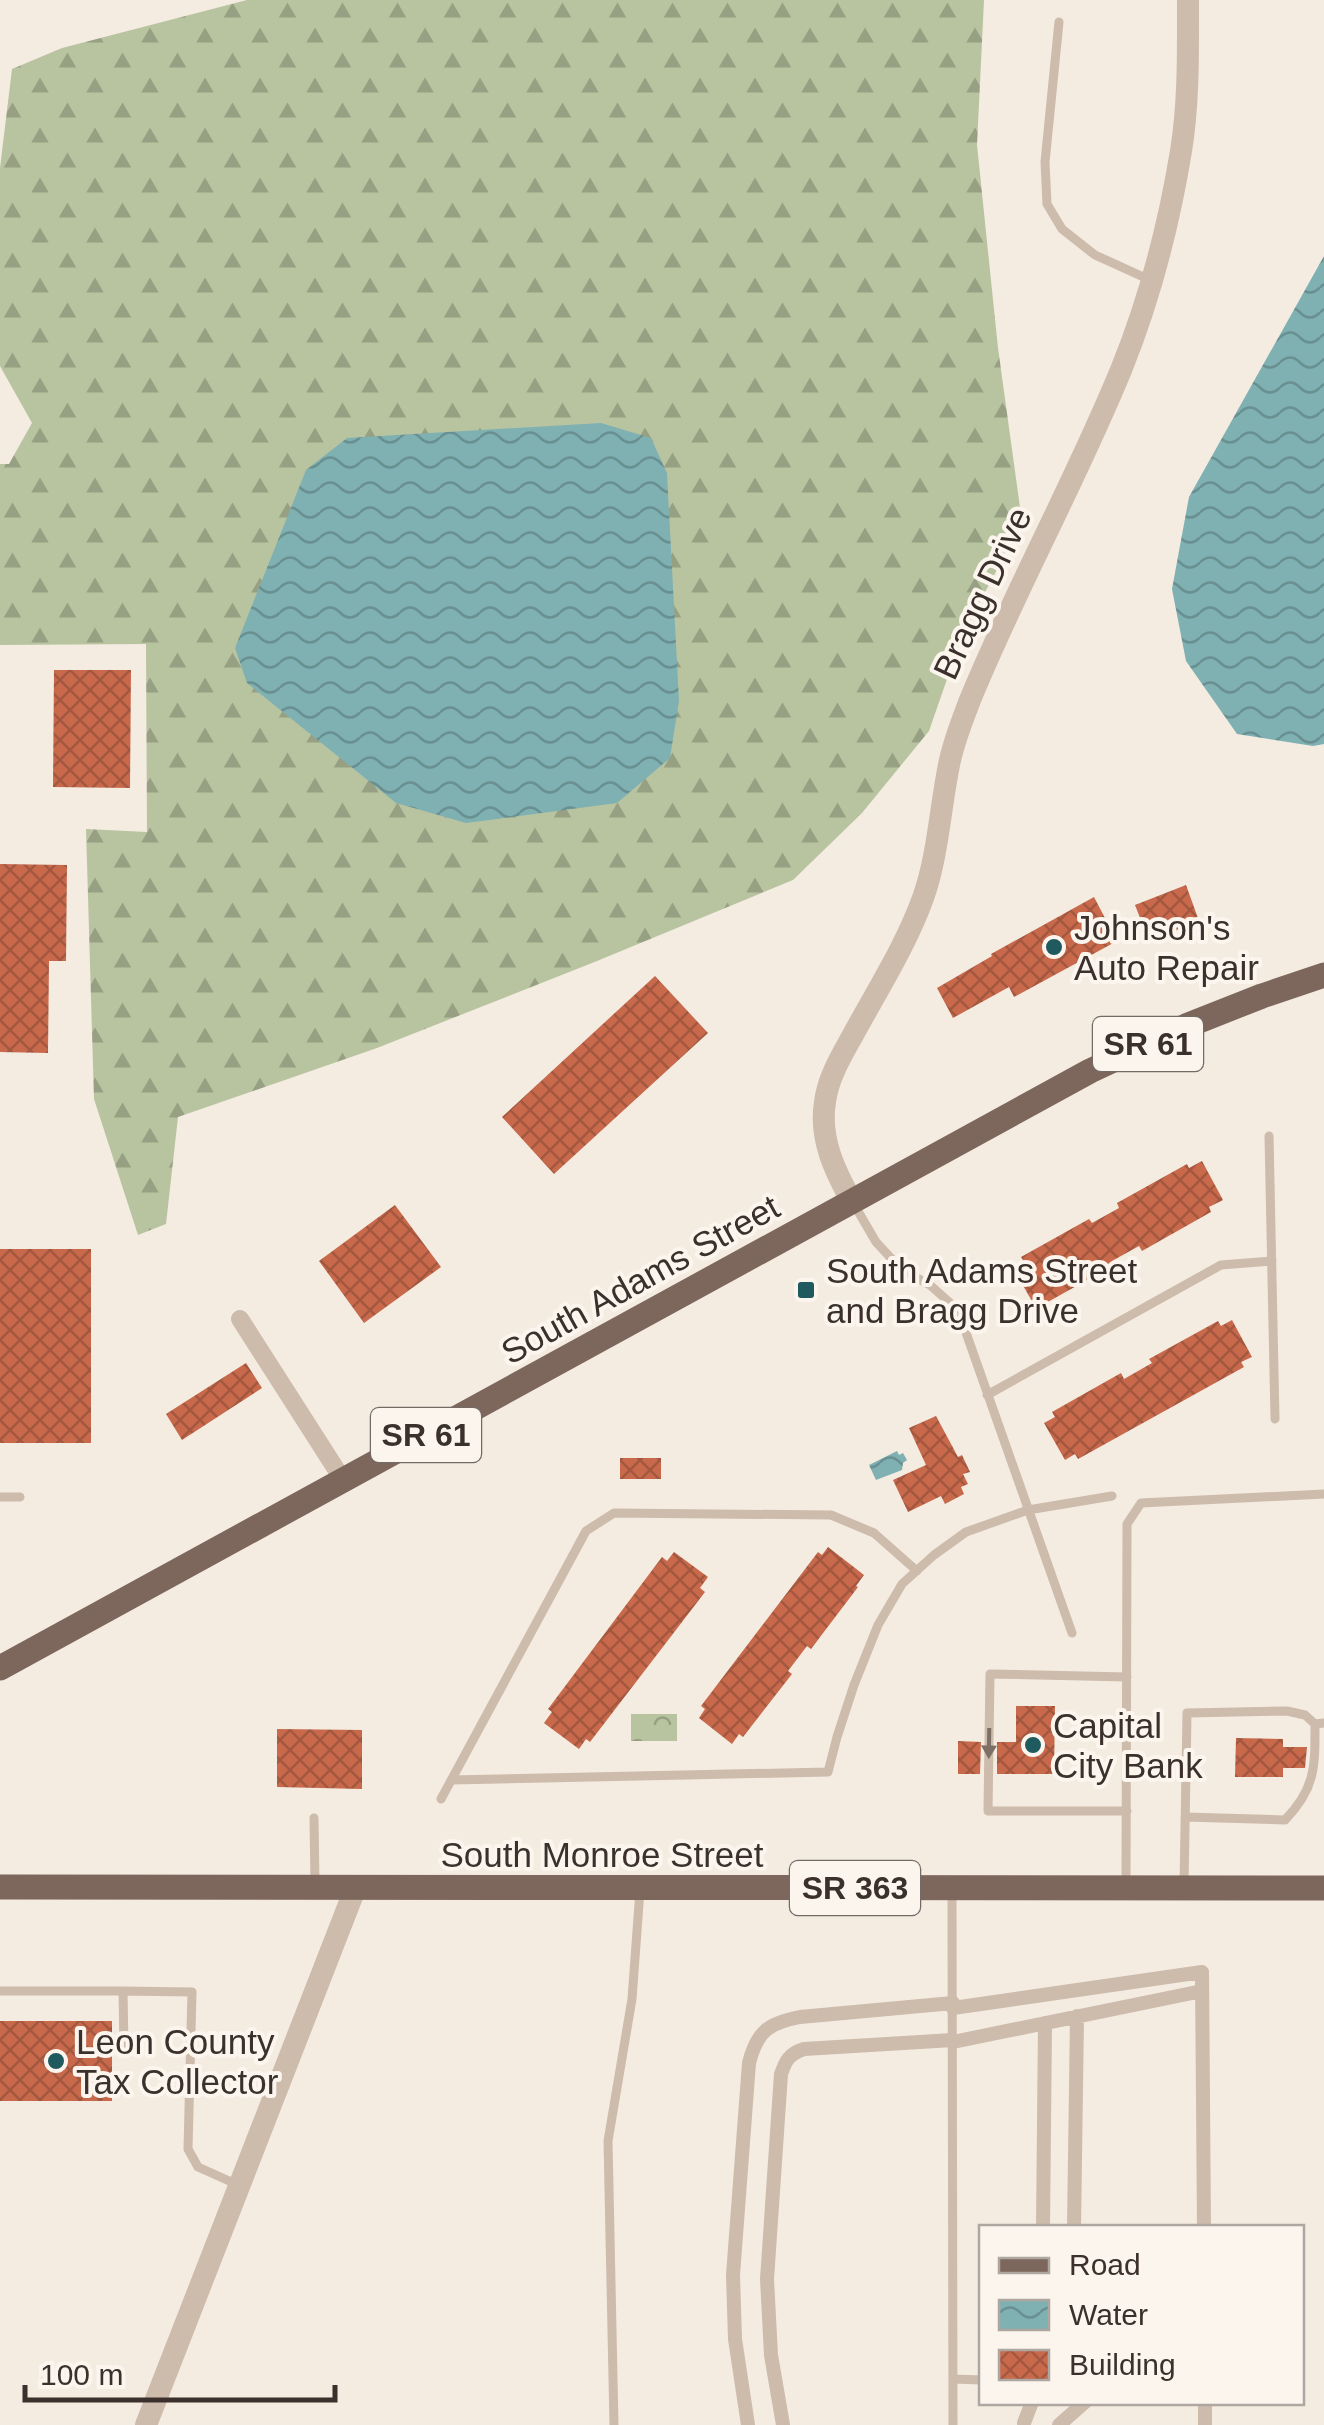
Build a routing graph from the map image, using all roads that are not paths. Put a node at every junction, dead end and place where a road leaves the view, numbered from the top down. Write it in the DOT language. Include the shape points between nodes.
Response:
graph roads {
  1 [pos="1188,0"];
  2 [pos="1059,22"];
  3 [pos="1150,280"];
  4 [pos="1324,975"];
  5 [pos="1268,1136"];
  6 [pos="852,1202"];
  7 [pos="1272,1261"];
  8 [pos="240,1318"];
  9 [pos="987,1395"];
  10 [pos="1275,1419"];
  11 [pos="343,1480"];
  12 [pos="1324,1494"];
  13 [pos="1112,1496"];
  14 [pos="0,1497"];
  15 [pos="20,1497"];
  16 [pos="1028,1510"];
  17 [pos="917,1570"];
  18 [pos="1072,1633"];
  19 [pos="0,1668"];
  20 [pos="1127,1677"];
  21 [pos="1319,1723"];
  22 [pos="452,1780"];
  23 [pos="441,1799"];
  24 [pos="1127,1811"];
  25 [pos="314,1818"];
  26 [pos="1185,1818"];
  27 [pos="0,1887"];
  28 [pos="640,1888"];
  29 [pos="952,1888"];
  30 [pos="1126,1888"];
  31 [pos="1184,1888"];
  32 [pos="1324,1888"];
  33 [pos="315,1889"];
  34 [pos="356,1889"];
  35 [pos="123,1991"];
  36 [pos="1202,1991"];
  37 [pos="0,1992"];
  38 [pos="953,2006"];
  39 [pos="1077,2016"];
  40 [pos="1045,2023"];
  41 [pos="953,2041"];
  42 [pos="124,2048"];
  43 [pos="240,2186"];
  44 [pos="1043,2225"];
  45 [pos="1074,2225"];
  46 [pos="1204,2225"];
  47 [pos="954,2379"];
  48 [pos="979,2380"];
  49 [pos="1082,2405"];
  50 [pos="146,2425"];
  51 [pos="614,2425"];
  52 [pos="748,2425"];
  53 [pos="783,2425"];
  54 [pos="954,2425"];
  55 [pos="1058,2425"];
  1 -- 3 [label="street, Bragg Drive" via="1182,149"];
  2 -- 3 [label="lane" via="1047,204 1094,256"];
  3 -- 6 [label="street, Bragg Drive" via="1122,366 960,726 924,896 828,1089 826,1144"];
  4 -- 6 [label="main road, South Adams Street / SR 61" via="1186,1026 1090,1071"];
  5 -- 7 [label="lane"];
  6 -- 9 [label="lane" via="902,1270 958,1310"];
  6 -- 11 [label="main road, South Adams Street / SR 61"];
  7 -- 9 [label="lane" via="1221,1265"];
  7 -- 10 [label="lane"];
  8 -- 11 [label="street"];
  9 -- 16 [label="lane"];
  11 -- 19 [label="main road, South Adams Street / SR 61"];
  12 -- 20 [label="lane" via="1141,1504 1127,1524"];
  13 -- 16 [label="lane"];
  14 -- 15 [label="lane"];
  16 -- 17 [label="lane" via="966,1532"];
  16 -- 18 [label="lane"];
  17 -- 22 [label="lane" via="878,1625 828,1772"];
  17 -- 22 [label="lane" via="874,1533 831,1515 614,1513 586,1532"];
  20 -- 24 [label="lane"];
  20 -- 24 [label="lane, one-way" via="990,1674 988,1811"];
  21 -- 26 [label="lane" via="1316,1767 1286,1820"];
  21 -- 26 [label="lane" via="1287,1711 1186,1713"];
  22 -- 23 [label="lane"];
  24 -- 30 [label="lane"];
  25 -- 33 [label="lane"];
  26 -- 31 [label="lane"];
  27 -- 33 [label="main road, South Monroe Street / SR 363"];
  28 -- 29 [label="main road, South Monroe Street / SR 363"];
  28 -- 34 [label="main road, South Monroe Street / SR 363"];
  28 -- 51 [label="lane" via="632,1999 608,2141"];
  29 -- 30 [label="main road, South Monroe Street / SR 363"];
  29 -- 38 [label="lane"];
  30 -- 31 [label="main road, South Monroe Street / SR 363"];
  31 -- 32 [label="main road, South Monroe Street / SR 363"];
  33 -- 34 [label="main road, South Monroe Street / SR 363"];
  34 -- 43 [label="street"];
  35 -- 37 [label="lane"];
  35 -- 42 [label="lane"];
  35 -- 43 [label="lane" via="192,1992 188,2149 198,2167"];
  36 -- 38 [label="street" via="1202,1972"];
  36 -- 39 [label="street"];
  36 -- 46 [label="street"];
  38 -- 41 [label="lane"];
  38 -- 52 [label="street" via="790,2019 754,2042 733,2274"];
  39 -- 40 [label="street"];
  39 -- 45 [label="street"];
  40 -- 41 [label="street"];
  40 -- 44 [label="street"];
  41 -- 47 [label="lane"];
  41 -- 53 [label="street" via="804,2048 786,2059 767,2279"];
  43 -- 50 [label="street"];
  47 -- 48 [label="lane"];
  47 -- 54 [label="lane"];
  49 -- 55 [label="street"];
}
